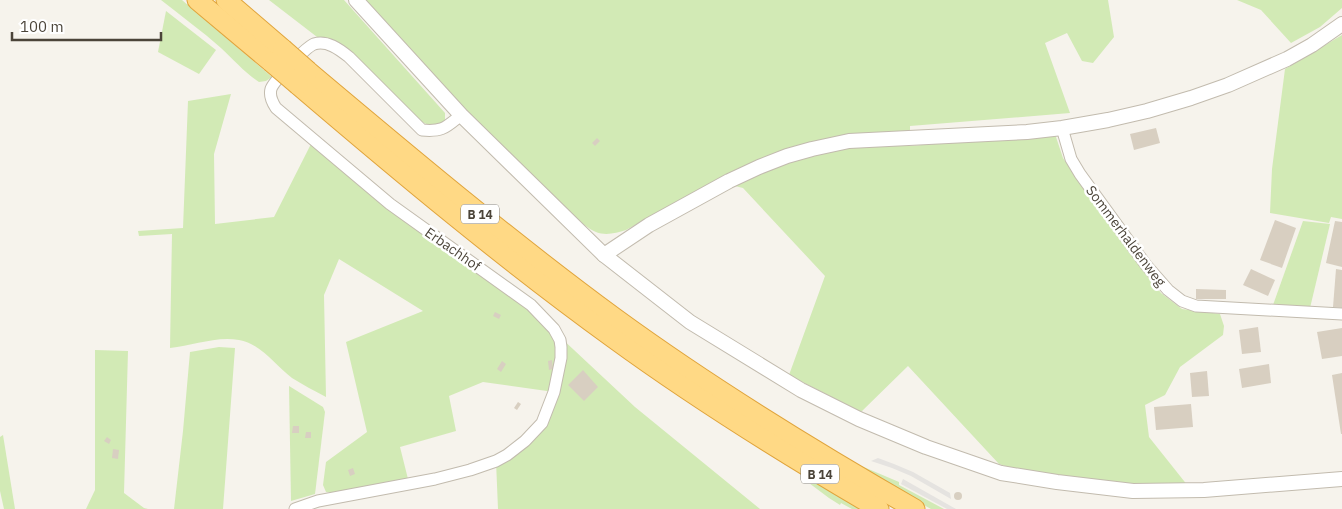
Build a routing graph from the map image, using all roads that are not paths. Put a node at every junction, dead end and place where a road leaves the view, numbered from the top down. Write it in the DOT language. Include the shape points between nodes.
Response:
graph roads {
  1 [pos="198,0"];
  2 [pos="226,0"];
  3 [pos="356,0"];
  4 [pos="1342,24"];
  5 [pos="277,56"];
  6 [pos="303,78"];
  7 [pos="461,115"];
  8 [pos="1062,128"];
  9 [pos="604,255"];
  10 [pos="1342,314"];
  11 [pos="1342,479"];
  12 [pos="295,509"];
  13 [pos="880,509"];
  14 [pos="915,509"];
  1 -- 5 [label="highway, B 14"];
  2 -- 5 [label="highway, B 14"];
  3 -- 7 [label="street"];
  4 -- 8 [label="street" via="1287,59 1228,85 1147,110"];
  5 -- 6 [label="highway, B 14, bridge"];
  6 -- 13 [label="highway, B 14" via="371,148 613,339 710,405"];
  6 -- 14 [label="highway, B 14" via="616,318 725,394"];
  7 -- 9 [label="street"];
  7 -- 12 [label="street, Erbachhof" via="444,129 422,130 349,57 336,47 320,44 312,44 305,50 274,84 271,93 276,108 390,204 531,305 554,329 560,340 561,358 549,407 542,423 532,434 496,461 444,477 318,501"];
  8 -- 9 [label="street" via="849,142 812,149 759,166 649,225"];
  8 -- 10 [label="street, Sommerhaldenweg" via="1071,159 1080,174 1146,265 1182,301 1196,306"];
  9 -- 11 [label="street" via="690,322 801,390 926,447 1002,473 1133,492"];
}
